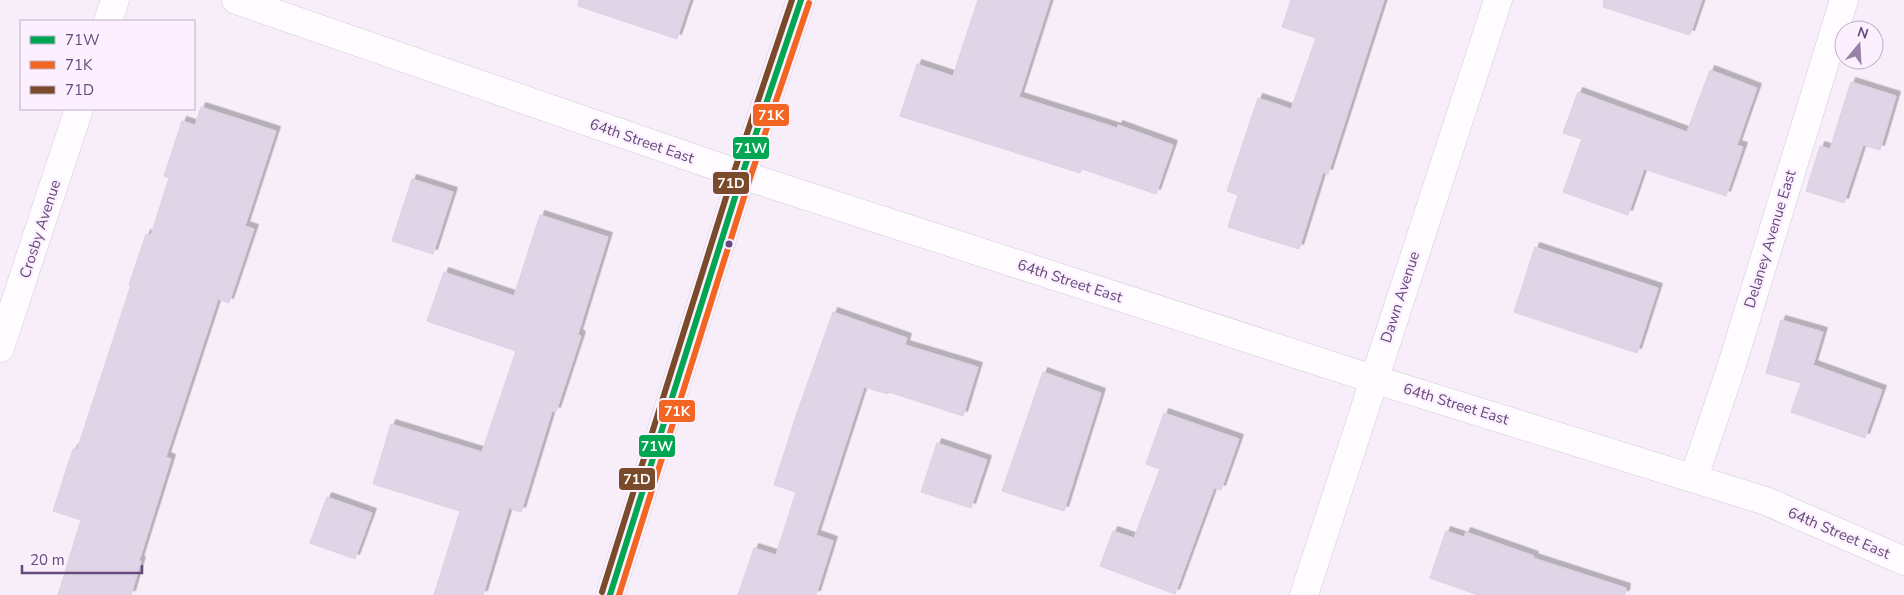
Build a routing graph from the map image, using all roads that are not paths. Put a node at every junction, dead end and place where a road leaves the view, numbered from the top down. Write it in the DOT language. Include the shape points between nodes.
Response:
graph roads {
  1 [pos="116,0"];
  2 [pos="236,0"];
  3 [pos="800,0"];
  4 [pos="1498,0"];
  5 [pos="1844,0"];
  6 [pos="108,20"];
  7 [pos="79,110"];
  8 [pos="742,175"];
  9 [pos="0,348"];
  10 [pos="1373,379"];
  11 [pos="1694,478"];
  12 [pos="1904,561"];
  13 [pos="610,595"];
  14 [pos="1304,595"];
  1 -- 6 [label="street"];
  2 -- 8 [label="street, 64th Street East"];
  3 -- 8 [label="street"];
  4 -- 10 [label="street, Dawn Avenue"];
  5 -- 11 [label="street, Delaney Avenue East"];
  7 -- 9 [label="street, Crosby Avenue"];
  8 -- 10 [label="street, 64th Street East"];
  8 -- 13 [label="street"];
  10 -- 11 [label="street, 64th Street East"];
  10 -- 14 [label="street, Dawn Avenue"];
  11 -- 12 [label="street, 64th Street East" via="1766,501"];
}
